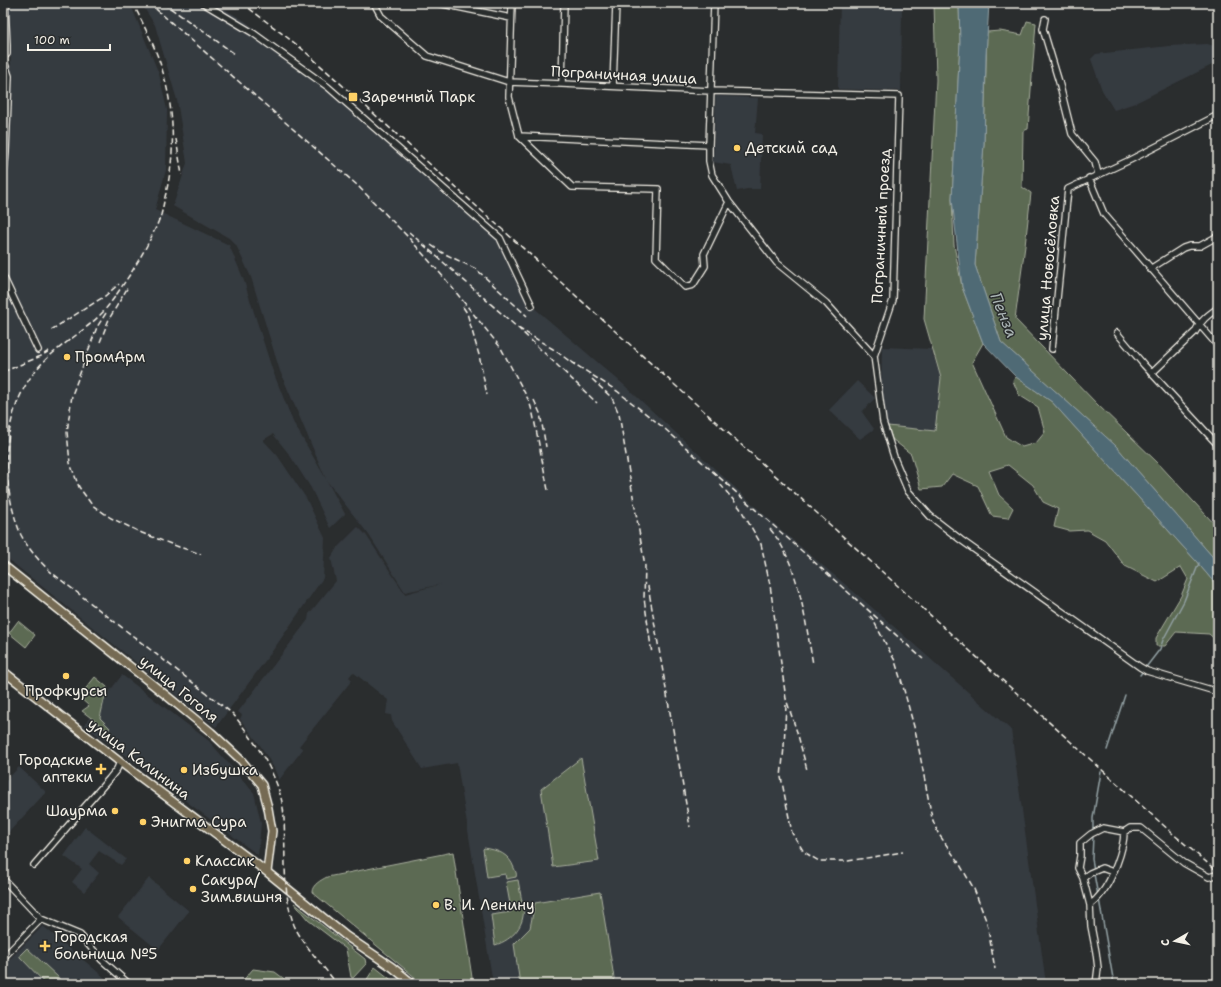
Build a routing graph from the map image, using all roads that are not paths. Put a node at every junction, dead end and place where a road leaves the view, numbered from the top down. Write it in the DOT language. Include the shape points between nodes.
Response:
graph roads {
  1 [pos="5,3"];
  2 [pos="203,3"];
  3 [pos="374,3"];
  4 [pos="438,3"];
  5 [pos="512,3"];
  6 [pos="564,3"];
  7 [pos="616,3"];
  8 [pos="714,3"];
  9 [pos="4,18"];
  10 [pos="511,18"];
  11 [pos="1045,19"];
  12 [pos="3,58"];
  13 [pos="509,82"];
  14 [pos="562,84"];
  15 [pos="613,86"];
  16 [pos="711,91"];
  17 [pos="899,96"];
  18 [pos="1218,115"];
  19 [pos="519,136"];
  20 [pos="708,145"];
  21 [pos="1098,174"];
  22 [pos="1089,178"];
  23 [pos="3,182"];
  24 [pos="729,202"];
  25 [pos="1218,236"];
  26 [pos="1150,269"];
  27 [pos="3,276"];
  28 [pos="532,306"];
  29 [pos="1218,308"];
  30 [pos="1199,324"];
  31 [pos="1118,333"];
  32 [pos="1218,346"];
  33 [pos="1052,349"];
  34 [pos="38,350"];
  35 [pos="874,356"];
  36 [pos="1152,373"];
  37 [pos="1218,445"];
  38 [pos="3,565"];
  39 [pos="5,675"];
  40 [pos="1218,692"];
  41 [pos="120,762"];
  42 [pos="1124,832"];
  43 [pos="34,865"];
  44 [pos="267,872"];
  45 [pos="1113,872"];
  46 [pos="1216,875"];
  47 [pos="1083,878"];
  48 [pos="3,879"];
  49 [pos="1090,905"];
  50 [pos="41,918"];
  51 [pos="3,958"];
  52 [pos="129,984"];
  53 [pos="413,984"];
  54 [pos="1096,984"];
  1 -- 9 [label="street"];
  2 -- 28 [label="street" via="253,33 328,87 500,238"];
  3 -- 13 [label="street, Пограничная улица" via="381,16 427,56"];
  4 -- 10 [label="street"];
  5 -- 10 [label="street"];
  6 -- 14 [label="street"];
  7 -- 15 [label="street"];
  8 -- 16 [label="street"];
  9 -- 12 [label="street" via="7,46"];
  10 -- 13 [label="street"];
  11 -- 21 [label="street" via="1043,29 1072,134 1095,162"];
  12 -- 23 [label="street" via="9,76"];
  13 -- 14 [label="street, Пограничная улица"];
  13 -- 19 [label="street" via="509,97"];
  14 -- 15 [label="street, Пограничная улица"];
  15 -- 16 [label="street, Пограничная улица"];
  16 -- 17 [label="street, Пограничная улица"];
  16 -- 20 [label="street"];
  17 -- 35 [label="street, Пограничный проезд" via="893,300"];
  18 -- 21 [label="street, улица Новосёловка"];
  19 -- 20 [label="street"];
  19 -- 24 [label="street" via="572,187 658,189 656,258 685,287 693,285 705,266 704,254"];
  20 -- 24 [label="street" via="712,175"];
  21 -- 22 [label="street, улица Новосёловка"];
  22 -- 26 [label="street" via="1104,214"];
  22 -- 33 [label="street, улица Новосёловка" via="1068,189"];
  24 -- 35 [label="street" via="777,263 826,303"];
  25 -- 26 [label="street" via="1200,246 1183,248"];
  26 -- 30 [label="street"];
  27 -- 34 [label="street"];
  29 -- 30 [label="street"];
  30 -- 32 [label="street"];
  30 -- 36 [label="street" via="1195,332"];
  31 -- 36 [label="street"];
  35 -- 40 [label="street" via="883,422 895,460 908,491 930,516 1140,667"];
  36 -- 37 [label="street"];
  38 -- 44 [label="main road, улица Гоголя" via="211,732 241,760 262,785 268,808 272,831"];
  39 -- 41 [label="main road, улица Калинина"];
  41 -- 43 [label="street" via="109,779"];
  41 -- 44 [label="main road, улица Калинина"];
  42 -- 45 [label="street" via="1124,842"];
  42 -- 46 [label="street" via="1130,828 1142,828 1184,863 1209,877"];
  42 -- 47 [label="street" via="1103,828 1080,843 1078,868"];
  44 -- 53 [label="main road, улица Калинина" via="346,936"];
  45 -- 47 [label="street" via="1102,868"];
  45 -- 49 [label="street" via="1108,885"];
  47 -- 49 [label="street"];
  48 -- 50 [label="street"];
  49 -- 54 [label="street" via="1098,968"];
  50 -- 51 [label="street"];
  50 -- 52 [label="street" via="80,935 102,960"];
}
